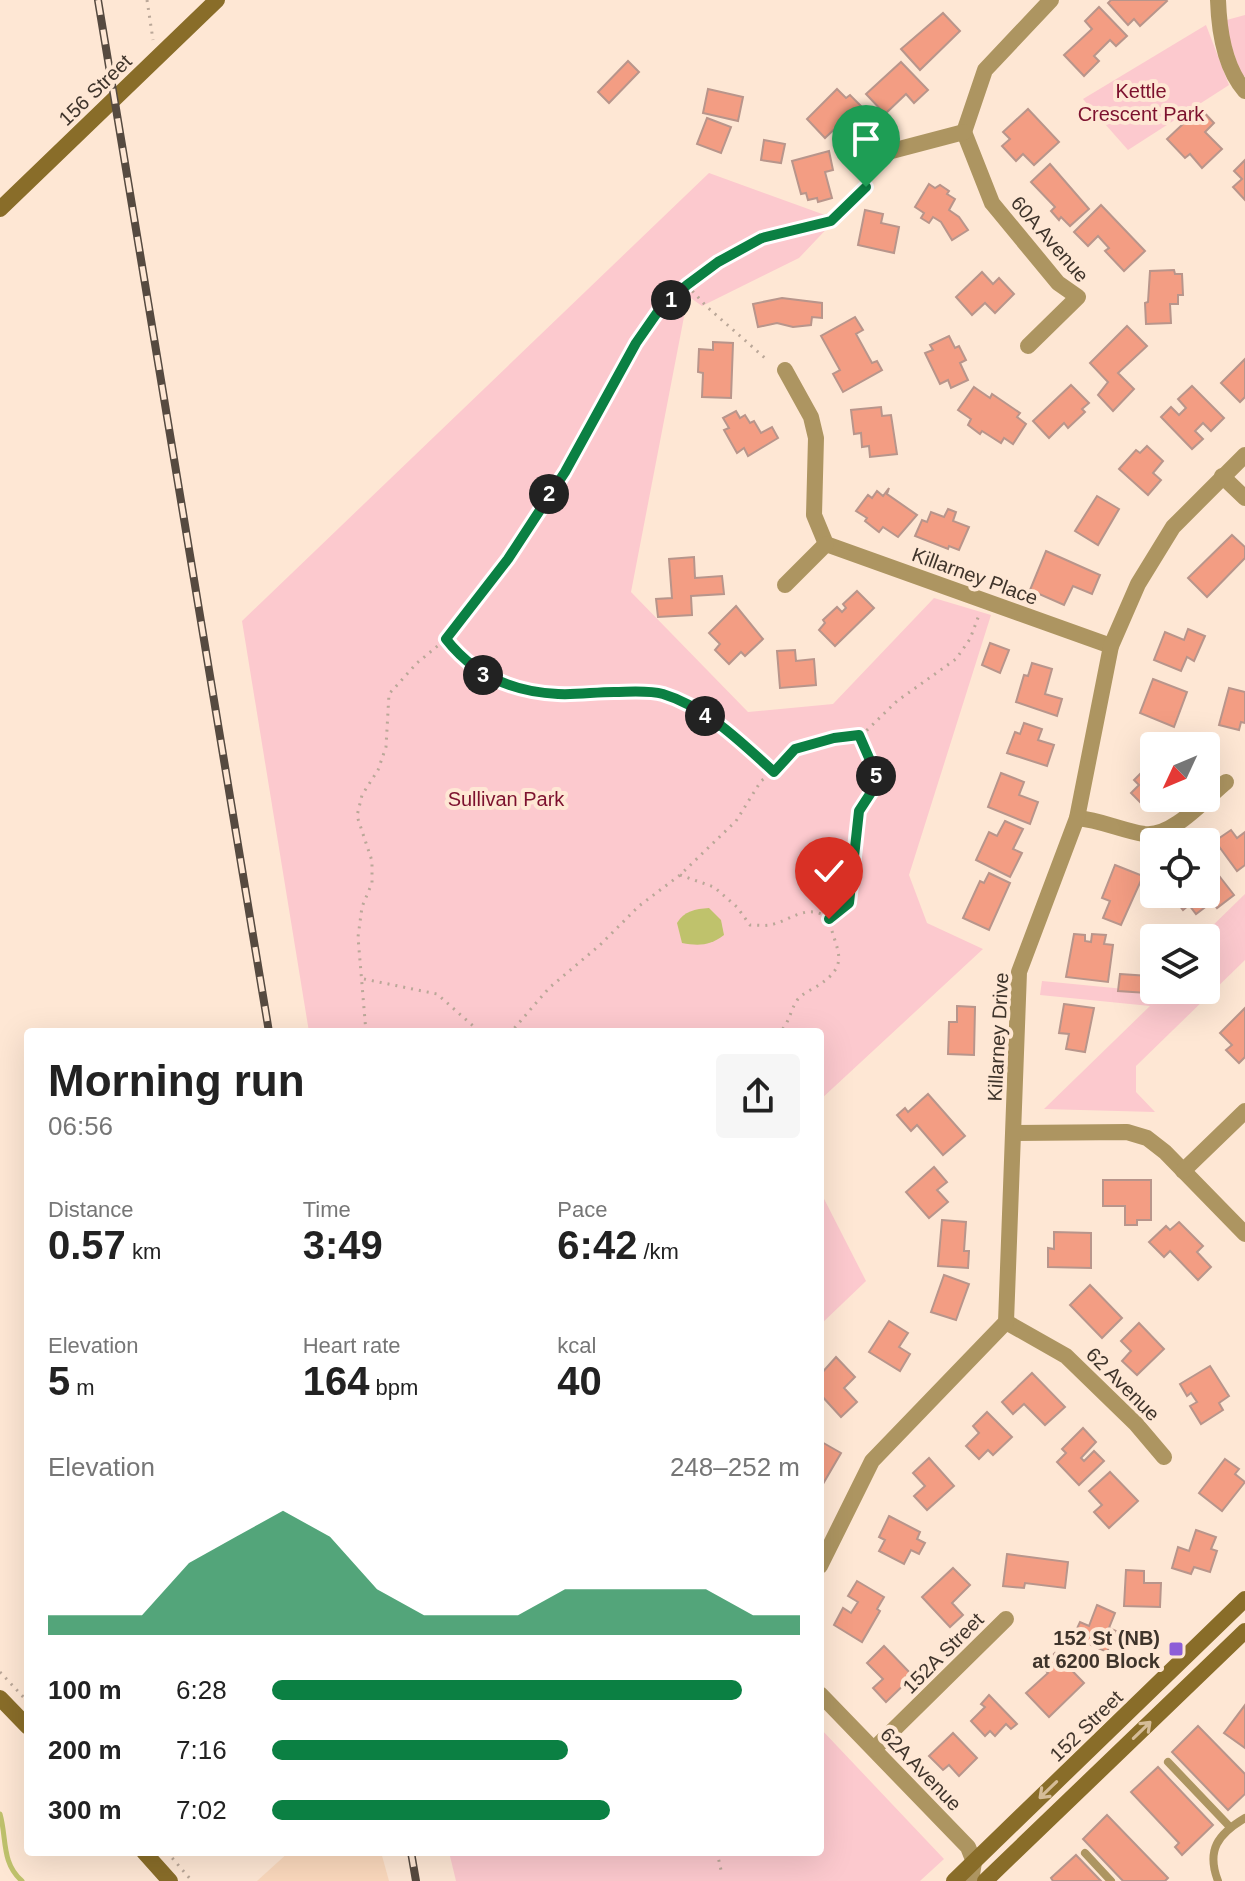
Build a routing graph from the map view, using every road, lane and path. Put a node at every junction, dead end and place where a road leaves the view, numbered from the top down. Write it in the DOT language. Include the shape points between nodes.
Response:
graph roads {
  1 [pos="147,0"];
  2 [pos="217,0"];
  3 [pos="1051,0"];
  4 [pos="1218,0"];
  5 [pos="156,58"];
  6 [pos="1245,91"];
  7 [pos="964,132"];
  8 [pos="884,153"];
  9 [pos="870,181"];
  10 [pos="0,209"];
  11 [pos="687,285"];
  12 [pos="1028,346"];
  13 [pos="765,358"];
  14 [pos="785,370"];
  15 [pos="1245,455"];
  16 [pos="1222,476"];
  17 [pos="1245,498"];
  18 [pos="826,544"];
  19 [pos="785,585"];
  20 [pos="980,612"];
  21 [pos="446,639"];
  22 [pos="1111,646"];
  23 [pos="859,735"];
  24 [pos="774,772"];
  25 [pos="1226,782"];
  26 [pos="1077,818"];
  27 [pos="680,875"];
  28 [pos="829,919"];
  29 [pos="363,979"];
  30 [pos="366,1028"];
  31 [pos="475,1028"];
  32 [pos="514,1028"];
  33 [pos="784,1028"];
  34 [pos="1245,1111"];
  35 [pos="1014,1133"];
  36 [pos="1183,1171"];
  37 [pos="1245,1234"];
  38 [pos="1006,1322"];
  39 [pos="1164,1457"];
  40 [pos="824,1558"];
  41 [pos="1245,1599"];
  42 [pos="1006,1619"];
  43 [pos="1245,1631"];
  44 [pos="0,1672"];
  45 [pos="0,1698"];
  46 [pos="24,1698"];
  47 [pos="824,1698"];
  48 [pos="24,1723"];
  49 [pos="874,1749"];
  50 [pos="1168,1762"];
  51 [pos="1245,1818"];
  52 [pos="1230,1827"];
  53 [pos="1085,1853"];
  54 [pos="148,1856"];
  55 [pos="718,1856"];
  56 [pos="974,1862"];
  57 [pos="721,1870"];
  58 [pos="993,1878"];
  59 [pos="170,1881"];
  60 [pos="954,1881"];
  61 [pos="971,1881"];
  62 [pos="1111,1881"];
  63 [pos="1218,1881"];
  1 -- 5 [label="path"];
  2 -- 5 [label="main road, 156 Street"];
  3 -- 7 [label="street" via="985,70"];
  4 -- 6 [label="street" via="1232,74"];
  5 -- 10 [label="main road, 156 Street"];
  7 -- 8 [label="street"];
  7 -- 12 [label="street, 60A Avenue" via="992,203 1058,283 1078,297"];
  9 -- 11 [label="path" via="831,221 762,238"];
  11 -- 13 [label="path"];
  11 -- 21 [label="path" via="659,310 636,343 565,472 508,559"];
  14 -- 18 [label="street" via="811,417 816,438 814,515"];
  15 -- 16 [label="street, Killarney Drive"];
  16 -- 17 [label="street"];
  16 -- 22 [label="street, Killarney Drive" via="1173,527 1138,584"];
  18 -- 19 [label="street"];
  18 -- 22 [label="street, Killarney Place"];
  20 -- 23 [label="path" via="956,659"];
  21 -- 24 [label="path" via="482,675 508,684 558,694 662,694 695,708"];
  21 -- 29 [label="path" via="389,694 386,747 362,795 357,816 372,861 358,937"];
  22 -- 26 [label="street, Killarney Drive"];
  23 -- 24 [label="path" via="795,749"];
  23 -- 28 [label="path" via="876,774 859,811 849,903"];
  24 -- 27 [label="path" via="761,781 736,821"];
  25 -- 26 [label="street" via="1169,830 1147,834"];
  26 -- 35 [label="street, Killarney Drive" via="1019,972"];
  27 -- 28 [label="path" via="714,887 750,925 772,925 799,912"];
  27 -- 32 [label="path" via="549,988"];
  28 -- 33 [label="path" via="841,953 839,967 799,998"];
  29 -- 30 [label="path"];
  29 -- 31 [label="path" via="437,994"];
  34 -- 36 [label="street"];
  35 -- 36 [label="street" via="1127,1132 1147,1138"];
  35 -- 38 [label="street, Killarney Drive"];
  36 -- 37 [label="street"];
  38 -- 39 [label="street, 62 Avenue" via="1066,1356"];
  38 -- 40 [label="street" via="872,1461"];
  41 -- 56 [label="main road, 152 Street, one-way"];
  42 -- 49 [label="street, 152A Street"];
  58 -- 43 [label="main road, 152 Street, one-way"];
  44 -- 46 [label="path"];
  45 -- 48 [label="main road"];
  47 -- 49 [label="street, 62A Avenue"];
  49 -- 56 [label="street, 62A Avenue" via="968,1847"];
  50 -- 52 [label="lane"];
  51 -- 52 [label="lane"];
  52 -- 63 [label="lane" via="1215,1845 1212,1864"];
  53 -- 62 [label="lane"];
  54 -- 59 [label="main road"];
  55 -- 57 [label="path"];
  56 -- 60 [label="main road, 152 Street"];
  56 -- 61 [label="street"];
}
